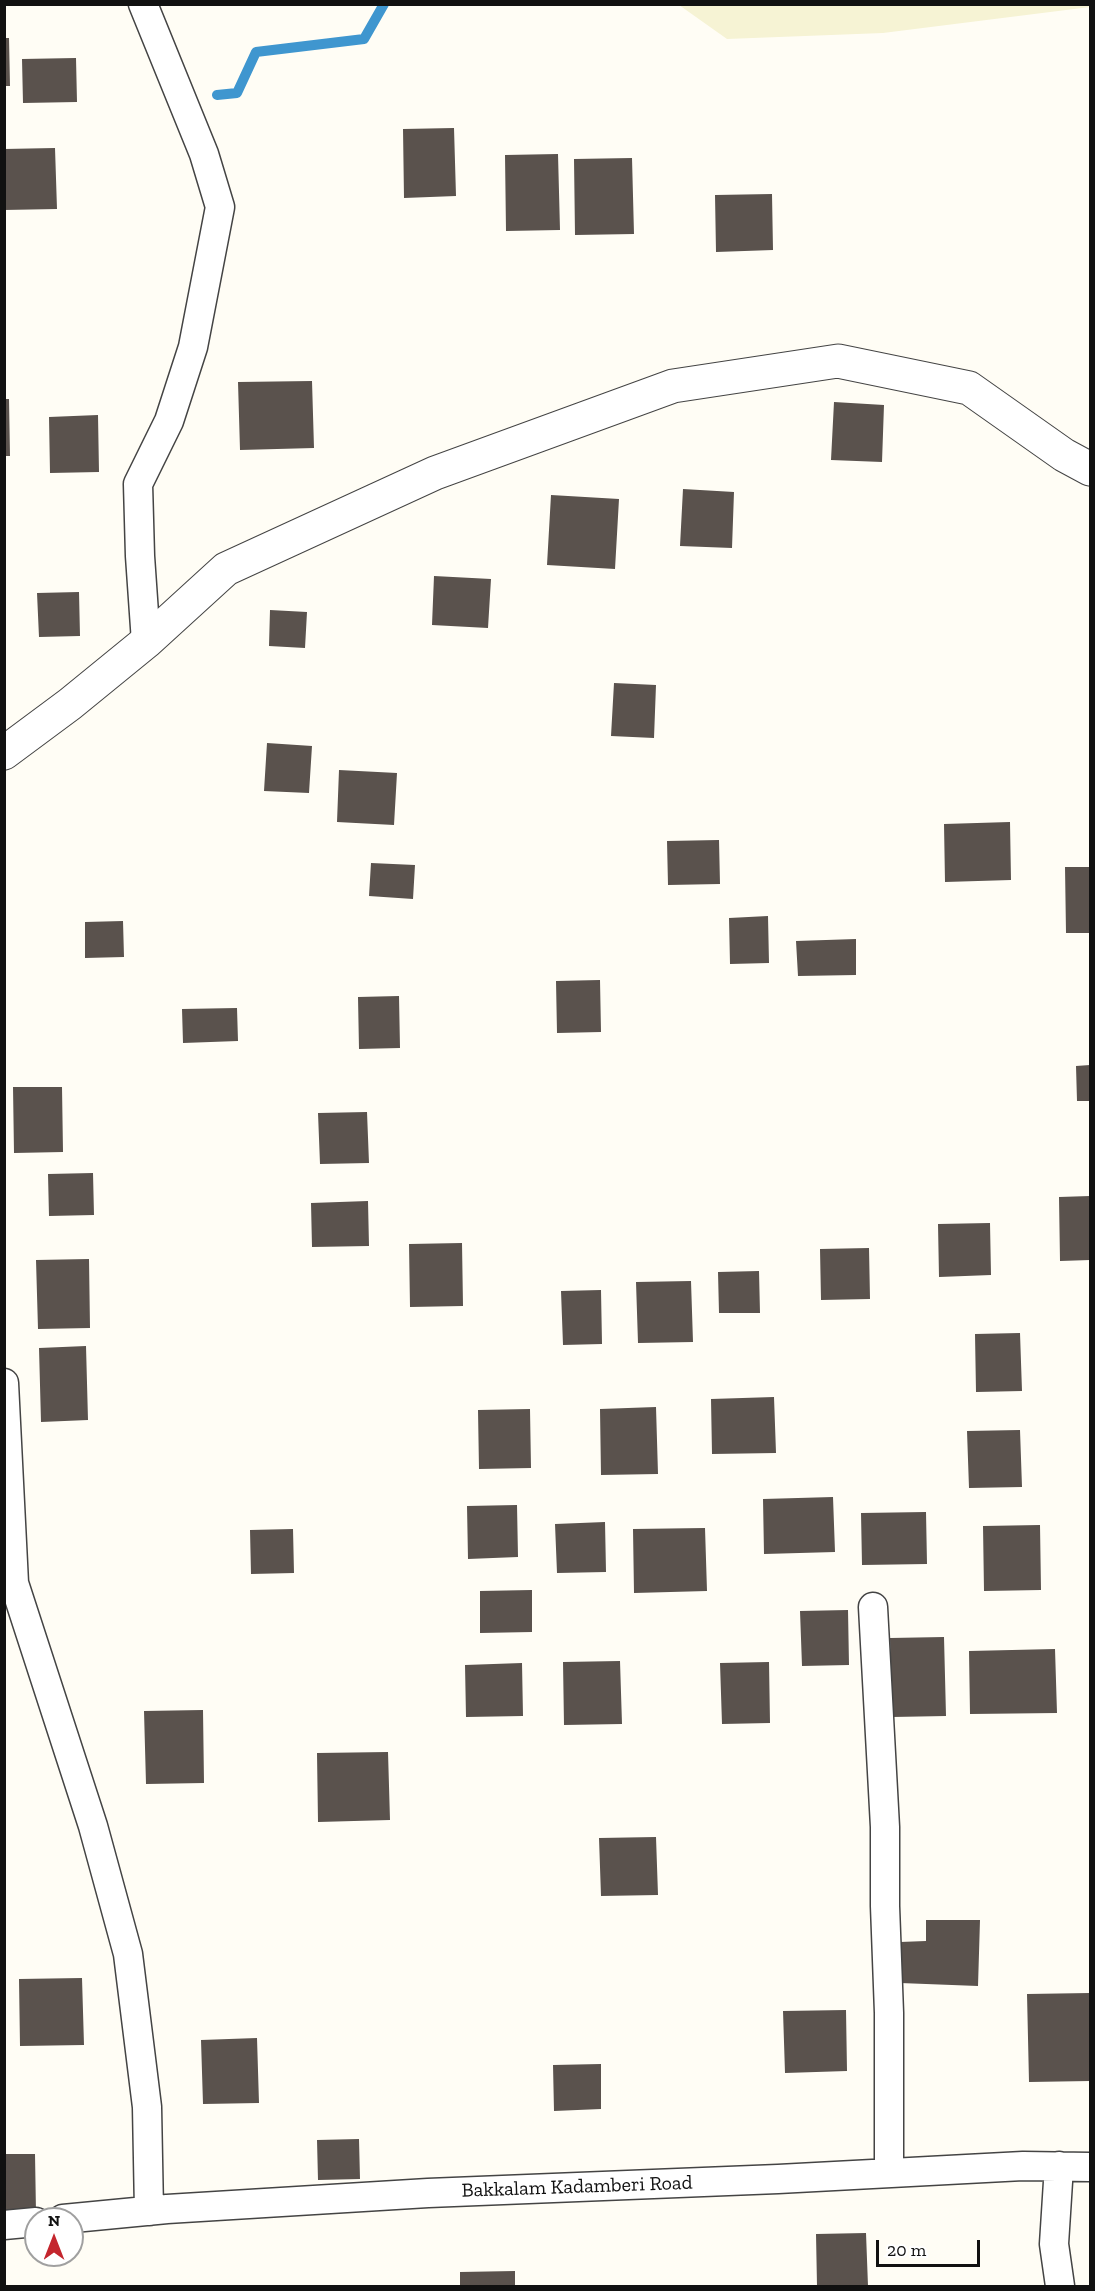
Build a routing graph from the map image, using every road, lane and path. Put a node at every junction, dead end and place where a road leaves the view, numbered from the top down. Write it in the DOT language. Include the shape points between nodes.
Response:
graph roads {
  1 [pos="143,4"];
  2 [pos="1090,469"];
  3 [pos="146,642"];
  4 [pos="4,753"];
  5 [pos="4,1383"];
  6 [pos="873,1607"];
  7 [pos="1059,2166"];
  8 [pos="1090,2167"];
  9 [pos="889,2173"];
  10 [pos="148,2211"];
  11 [pos="84,2217"];
  12 [pos="24,2223"];
  13 [pos="4,2225"];
  14 [pos="1059,2286"];
  1 -- 3 [label="street" via="204,154 220,207 193,347 170,421 138,484"];
  2 -- 3 [label="street" via="969,388 838,361 673,386 435,473 226,568"];
  3 -- 4 [label="street"];
  5 -- 10 [label="street" via="14,1583 93,1826 128,1954 147,2107"];
  6 -- 9 [label="street" via="885,1827"];
  7 -- 8 [label="street, Bakkalam Kadamberi Road"];
  7 -- 9 [label="street, Bakkalam Kadamberi Road"];
  7 -- 14 [label="street" via="1054,2244"];
  9 -- 10 [label="street, Bakkalam Kadamberi Road" via="429,2193"];
  10 -- 11 [label="street, Bakkalam Kadamberi Road"];
  12 -- 13 [label="street"];
}
